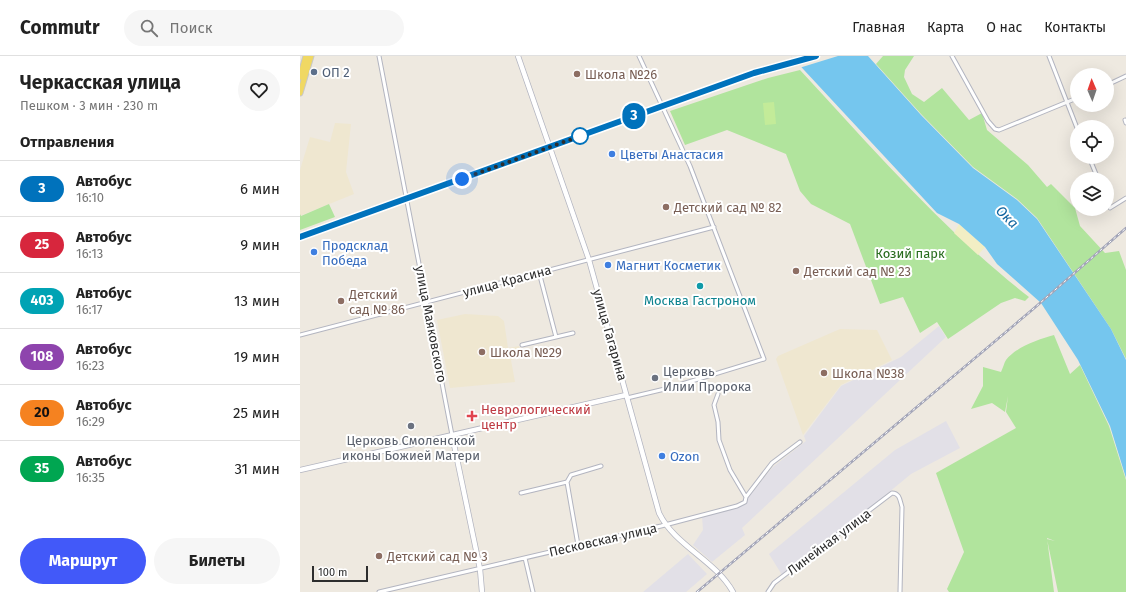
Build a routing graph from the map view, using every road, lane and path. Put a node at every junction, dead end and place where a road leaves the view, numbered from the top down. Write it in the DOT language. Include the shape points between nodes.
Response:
graph roads {
  1 [pos="309,56"];
  2 [pos="379,56"];
  3 [pos="518,56"];
  4 [pos="639,56"];
  5 [pos="816,56"];
  6 [pos="952,56"];
  7 [pos="1049,56"];
  8 [pos="1126,76"];
  9 [pos="300,77"];
  10 [pos="1114,82"];
  11 [pos="300,93"];
  12 [pos="1070,101"];
  13 [pos="1067,102"];
  14 [pos="663,106"];
  15 [pos="1074,120"];
  16 [pos="550,147"];
  17 [pos="407,198"];
  18 [pos="1126,198"];
  19 [pos="1114,206"];
  20 [pos="714,227"];
  21 [pos="300,237"];
  22 [pos="589,260"];
  23 [pos="539,272"];
  24 [pos="427,301"];
  25 [pos="573,333"];
  26 [pos="300,335"];
  27 [pos="556,337"];
  28 [pos="522,345"];
  29 [pos="718,394"];
  30 [pos="627,396"];
  31 [pos="452,435"];
  32 [pos="800,442"];
  33 [pos="601,466"];
  34 [pos="300,470"];
  35 [pos="566,482"];
  36 [pos="521,493"];
  37 [pos="746,497"];
  38 [pos="666,525"];
  39 [pos="578,546"];
  40 [pos="525,558"];
  41 [pos="480,569"];
  42 [pos="379,592"];
  43 [pos="482,592"];
  44 [pos="533,592"];
  45 [pos="733,592"];
  46 [pos="768,592"];
  47 [pos="900,592"];
  1 -- 9 [label="main road"];
  1 -- 11 [label="main road"];
  2 -- 17 [label="street, улица Маяковского"];
  3 -- 16 [label="street, улица Гагарина"];
  4 -- 14 [label="street"];
  5 -- 14 [label="main road" via="754,73"];
  6 -- 13 [label="street" via="995,129 1003,130"];
  7 -- 13 [label="street"];
  8 -- 10 [label="street"];
  12 -- 13 [label="street"];
  13 -- 15 [label="street"];
  14 -- 16 [label="main road"];
  14 -- 20 [label="street"];
  16 -- 17 [label="main road"];
  16 -- 22 [label="street, улица Гагарина"];
  17 -- 21 [label="main road"];
  17 -- 24 [label="street, улица Маяковского"];
  18 -- 19 [label="street"];
  20 -- 22 [label="street, улица Красина"];
  20 -- 30 [label="street" via="764,358 676,386"];
  22 -- 23 [label="street, улица Красина"];
  22 -- 30 [label="street, улица Гагарина"];
  23 -- 24 [label="street, улица Красина"];
  23 -- 27 [label="street"];
  24 -- 26 [label="street, улица Красина"];
  24 -- 31 [label="street, улица Маяковского"];
  25 -- 27 [label="street"];
  27 -- 28 [label="street"];
  29 -- 37 [label="street" via="714,405 719,440 730,470"];
  30 -- 31 [label="street"];
  30 -- 38 [label="street, улица Гагарина" via="659,513"];
  31 -- 34 [label="street"];
  31 -- 41 [label="street, улица Маяковского"];
  32 -- 37 [label="street, Песковская улица" via="772,463"];
  33 -- 35 [label="street" via="571,476"];
  35 -- 36 [label="street"];
  35 -- 39 [label="street"];
  37 -- 38 [label="street, Песковская улица" via="745,502 737,506"];
  38 -- 39 [label="street, Песковская улица"];
  38 -- 45 [label="street, улица Гагарина" via="722,577"];
  39 -- 40 [label="street, Песковская улица"];
  40 -- 41 [label="street, Песковская улица"];
  40 -- 44 [label="street"];
  41 -- 42 [label="street, Песковская улица"];
  41 -- 43 [label="street, улица Маяковского"];
  46 -- 47 [label="street, Линейная улица" via="774,583 892,493 898,495 902,507"];
}
